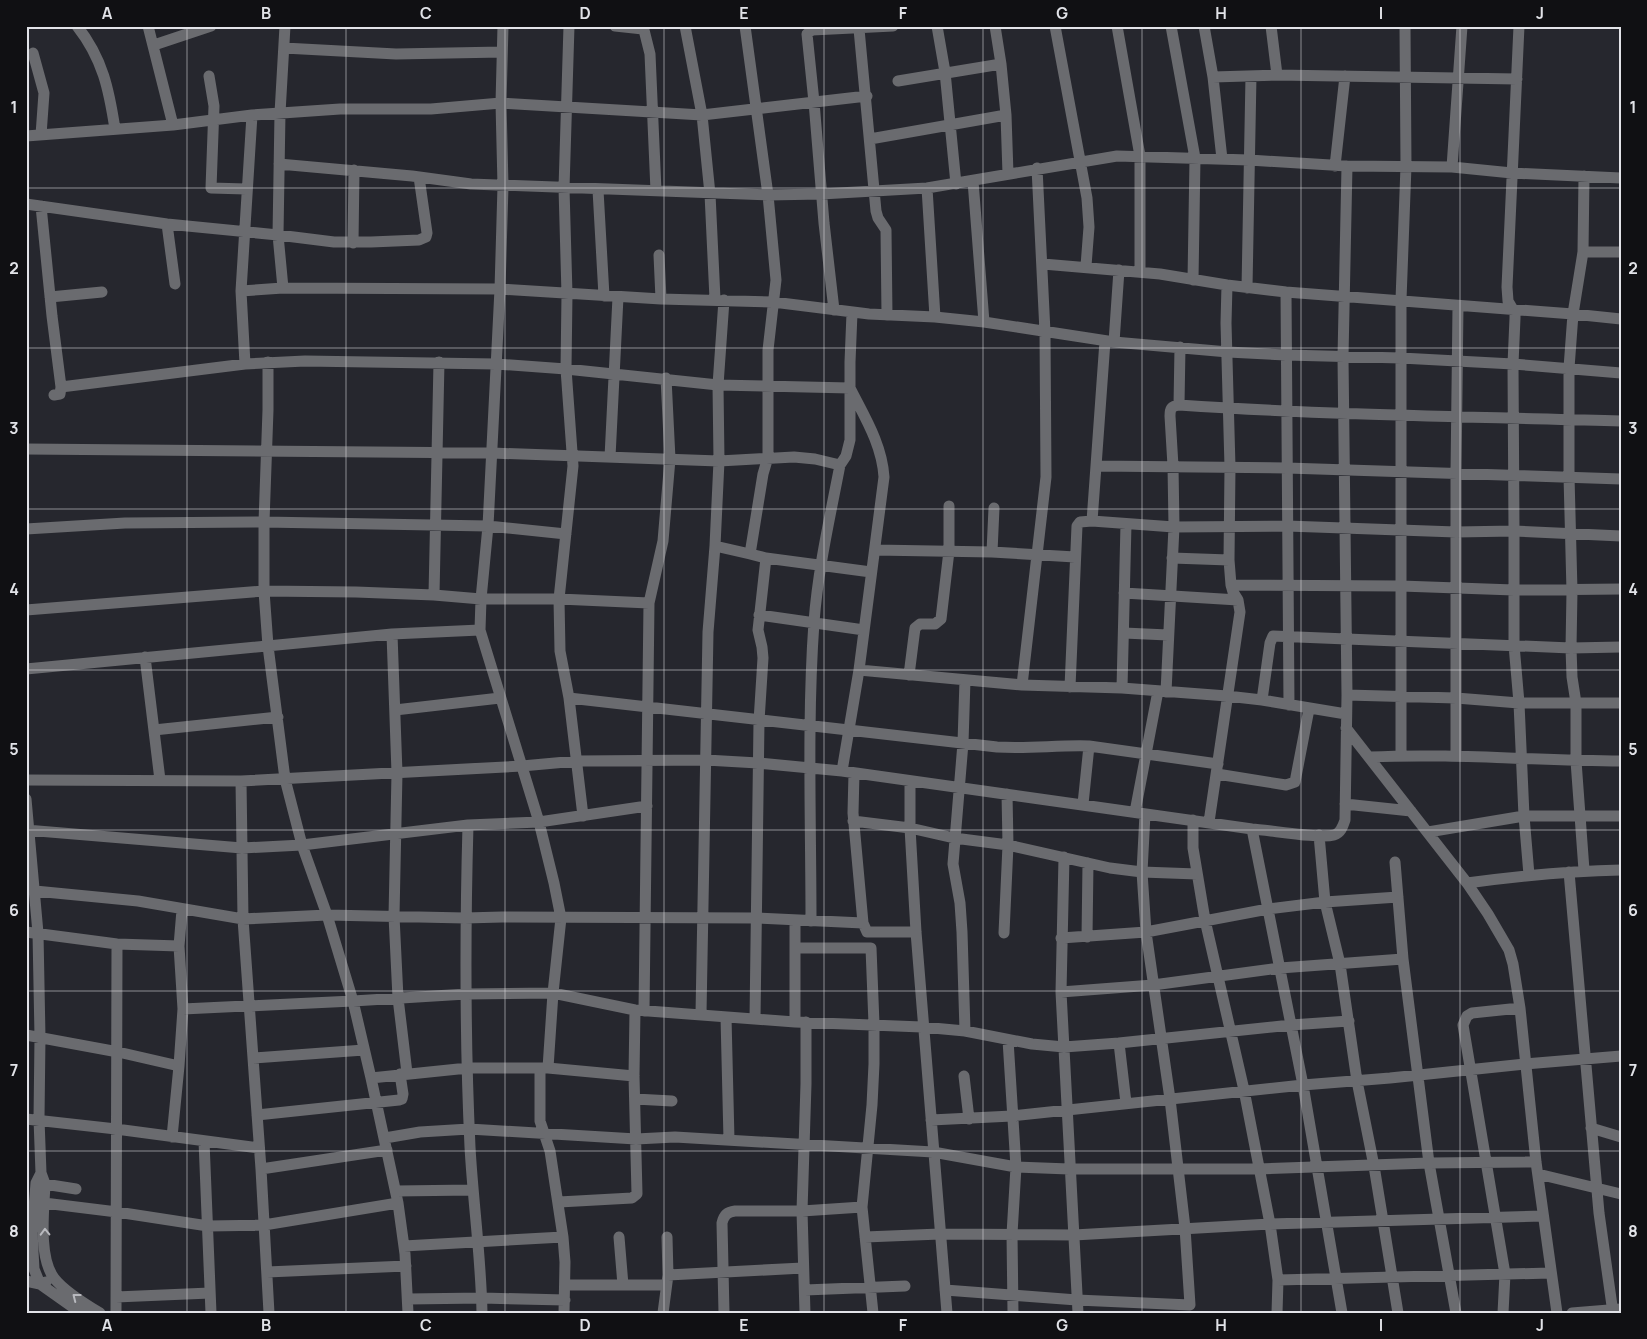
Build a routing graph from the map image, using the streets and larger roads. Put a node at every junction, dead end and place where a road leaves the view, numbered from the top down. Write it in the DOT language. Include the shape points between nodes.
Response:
graph roads {
  1 [pos="77,26"];
  2 [pos="148,26"];
  3 [pos="211,26"];
  4 [pos="285,26"];
  5 [pos="503,26"];
  6 [pos="568,26"];
  7 [pos="615,26"];
  8 [pos="685,26"];
  9 [pos="745,26"];
  10 [pos="893,26"];
  11 [pos="937,26"];
  12 [pos="995,26"];
  13 [pos="1055,26"];
  14 [pos="1118,26"];
  15 [pos="1171,26"];
  16 [pos="1204,26"];
  17 [pos="1271,26"];
  18 [pos="1405,26"];
  19 [pos="1462,26"];
  20 [pos="1519,26"];
  21 [pos="643,27"];
  22 [pos="859,28"];
  23 [pos="154,45"];
  24 [pos="284,48"];
  25 [pos="502,52"];
  26 [pos="33,53"];
  27 [pos="1001,64"];
  28 [pos="945,72"];
  29 [pos="1277,75"];
  30 [pos="209,76"];
  31 [pos="1251,76"];
  32 [pos="1345,76"];
  33 [pos="1213,77"];
  34 [pos="1458,77"];
  35 [pos="1407,78"];
  36 [pos="1516,79"];
  37 [pos="898,81"];
  38 [pos="867,96"];
  39 [pos="814,102"];
  40 [pos="501,103"];
  41 [pos="565,106"];
  42 [pos="757,110"];
  43 [pos="280,112"];
  44 [pos="653,113"];
  45 [pos="252,115"];
  46 [pos="702,115"];
  47 [pos="1006,115"];
  48 [pos="214,119"];
  49 [pos="172,125"];
  50 [pos="950,125"];
  51 [pos="116,130"];
  52 [pos="41,135"];
  53 [pos="26,136"];
  54 [pos="870,139"];
  55 [pos="1140,156"];
  56 [pos="1195,158"];
  57 [pos="1222,159"];
  58 [pos="1081,160"];
  59 [pos="1249,160"];
  60 [pos="280,164"];
  61 [pos="1341,166"];
  62 [pos="1406,166"];
  63 [pos="1452,167"];
  64 [pos="1037,168"];
  65 [pos="354,170"];
  66 [pos="1512,173"];
  67 [pos="1008,174"];
  68 [pos="1584,176"];
  69 [pos="419,177"];
  70 [pos="1621,178"];
  71 [pos="973,181"];
  72 [pos="956,184"];
  73 [pos="503,186"];
  74 [pos="564,188"];
  75 [pos="927,188"];
  76 [pos="246,189"];
  77 [pos="598,190"];
  78 [pos="656,192"];
  79 [pos="874,192"];
  80 [pos="710,194"];
  81 [pos="821,194"];
  82 [pos="768,195"];
  83 [pos="26,203"];
  84 [pos="42,206"];
  85 [pos="167,224"];
  86 [pos="244,232"];
  87 [pos="278,235"];
  88 [pos="353,242"];
  89 [pos="1583,252"];
  90 [pos="1621,252"];
  91 [pos="659,255"];
  92 [pos="1043,264"];
  93 [pos="1086,266"];
  94 [pos="1119,270"];
  95 [pos="1140,272"];
  96 [pos="1193,280"];
  97 [pos="176,284"];
  98 [pos="1227,285"];
  99 [pos="283,288"];
  100 [pos="1247,288"];
  101 [pos="500,289"];
  102 [pos="241,291"];
  103 [pos="102,292"];
  104 [pos="1286,292"];
  105 [pos="567,294"];
  106 [pos="604,296"];
  107 [pos="50,297"];
  108 [pos="618,297"];
  109 [pos="1345,297"];
  110 [pos="661,299"];
  111 [pos="719,300"];
  112 [pos="1401,300"];
  113 [pos="773,302"];
  114 [pos="1458,306"];
  115 [pos="834,310"];
  116 [pos="1513,310"];
  117 [pos="852,313"];
  118 [pos="1573,314"];
  119 [pos="887,315"];
  120 [pos="935,317"];
  121 [pos="1621,319"];
  122 [pos="984,322"];
  123 [pos="1045,332"];
  124 [pos="1110,341"];
  125 [pos="1180,347"];
  126 [pos="1228,352"];
  127 [pos="1286,355"];
  128 [pos="1343,357"];
  129 [pos="1400,358"];
  130 [pos="268,362"];
  131 [pos="439,362"];
  132 [pos="1458,362"];
  133 [pos="245,364"];
  134 [pos="496,364"];
  135 [pos="1513,364"];
  136 [pos="1569,368"];
  137 [pos="566,369"];
  138 [pos="1621,372"];
  139 [pos="614,373"];
  140 [pos="666,378"];
  141 [pos="718,385"];
  142 [pos="767,387"];
  143 [pos="850,388"];
  144 [pos="1179,404"];
  145 [pos="1230,408"];
  146 [pos="1286,411"];
  147 [pos="1344,414"];
  148 [pos="1401,415"];
  149 [pos="1456,418"];
  150 [pos="1513,418"];
  151 [pos="1570,420"];
  152 [pos="1621,421"];
  153 [pos="26,448"];
  154 [pos="267,450"];
  155 [pos="437,452"];
  156 [pos="492,453"];
  157 [pos="573,456"];
  158 [pos="610,457"];
  159 [pos="768,457"];
  160 [pos="670,459"];
  161 [pos="719,461"];
  162 [pos="840,465"];
  163 [pos="1096,466"];
  164 [pos="1174,466"];
  165 [pos="1230,467"];
  166 [pos="1287,468"];
  167 [pos="1344,469"];
  168 [pos="1401,471"];
  169 [pos="1456,473"];
  170 [pos="1514,474"];
  171 [pos="1569,476"];
  172 [pos="1621,479"];
  173 [pos="949,506"];
  174 [pos="994,508"];
  175 [pos="1092,521"];
  176 [pos="264,522"];
  177 [pos="1126,524"];
  178 [pos="436,526"];
  179 [pos="488,526"];
  180 [pos="1287,526"];
  181 [pos="1174,527"];
  182 [pos="1344,527"];
  183 [pos="1230,528"];
  184 [pos="26,529"];
  185 [pos="1401,530"];
  186 [pos="1514,531"];
  187 [pos="1456,532"];
  188 [pos="1571,533"];
  189 [pos="566,534"];
  190 [pos="1621,536"];
  191 [pos="715,546"];
  192 [pos="875,550"];
  193 [pos="949,551"];
  194 [pos="992,552"];
  195 [pos="750,554"];
  196 [pos="1038,554"];
  197 [pos="1075,557"];
  198 [pos="766,558"];
  199 [pos="1172,558"];
  200 [pos="1229,560"];
  201 [pos="820,566"];
  202 [pos="871,572"];
  203 [pos="1231,584"];
  204 [pos="1288,585"];
  205 [pos="1344,585"];
  206 [pos="1401,586"];
  207 [pos="1457,587"];
  208 [pos="1621,589"];
  209 [pos="1514,590"];
  210 [pos="264,591"];
  211 [pos="1572,591"];
  212 [pos="1124,593"];
  213 [pos="434,595"];
  214 [pos="1170,596"];
  215 [pos="481,599"];
  216 [pos="559,599"];
  217 [pos="1238,600"];
  218 [pos="649,603"];
  219 [pos="26,610"];
  220 [pos="759,615"];
  221 [pos="814,622"];
  222 [pos="480,630"];
  223 [pos="864,630"];
  224 [pos="1124,633"];
  225 [pos="392,634"];
  226 [pos="1168,635"];
  227 [pos="1289,637"];
  228 [pos="1346,639"];
  229 [pos="1402,641"];
  230 [pos="1456,644"];
  231 [pos="1514,645"];
  232 [pos="268,646"];
  233 [pos="1621,647"];
  234 [pos="1571,648"];
  235 [pos="145,657"];
  236 [pos="26,669"];
  237 [pos="859,670"];
  238 [pos="909,675"];
  239 [pos="965,680"];
  240 [pos="1022,685"];
  241 [pos="1070,687"];
  242 [pos="1122,688"];
  243 [pos="1162,692"];
  244 [pos="1347,695"];
  245 [pos="1227,696"];
  246 [pos="1401,697"];
  247 [pos="500,698"];
  248 [pos="569,698"];
  249 [pos="1456,698"];
  250 [pos="1262,700"];
  251 [pos="1519,703"];
  252 [pos="1576,703"];
  253 [pos="1621,703"];
  254 [pos="1289,705"];
  255 [pos="648,707"];
  256 [pos="1309,709"];
  257 [pos="395,710"];
  258 [pos="1346,714"];
  259 [pos="708,715"];
  260 [pos="278,717"];
  261 [pos="759,721"];
  262 [pos="811,726"];
  263 [pos="1346,728"];
  264 [pos="154,730"];
  265 [pos="850,730"];
  266 [pos="963,743"];
  267 [pos="1089,746"];
  268 [pos="1146,754"];
  269 [pos="1401,755"];
  270 [pos="1456,756"];
  271 [pos="1370,757"];
  272 [pos="1520,757"];
  273 [pos="648,760"];
  274 [pos="706,760"];
  275 [pos="577,761"];
  276 [pos="1576,761"];
  277 [pos="1621,761"];
  278 [pos="758,763"];
  279 [pos="522,766"];
  280 [pos="811,768"];
  281 [pos="1217,769"];
  282 [pos="848,772"];
  283 [pos="397,774"];
  284 [pos="285,779"];
  285 [pos="26,780"];
  286 [pos="160,780"];
  287 [pos="241,781"];
  288 [pos="910,781"];
  289 [pos="959,787"];
  290 [pos="1007,794"];
  291 [pos="26,799"];
  292 [pos="1083,804"];
  293 [pos="1345,804"];
  294 [pos="647,806"];
  295 [pos="1411,811"];
  296 [pos="1140,813"];
  297 [pos="582,816"];
  298 [pos="1524,816"];
  299 [pos="1580,816"];
  300 [pos="1621,816"];
  301 [pos="854,820"];
  302 [pos="1193,820"];
  303 [pos="538,822"];
  304 [pos="1209,822"];
  305 [pos="468,826"];
  306 [pos="910,828"];
  307 [pos="1252,828"];
  308 [pos="28,830"];
  309 [pos="1428,832"];
  310 [pos="397,835"];
  311 [pos="1319,835"];
  312 [pos="954,838"];
  313 [pos="302,845"];
  314 [pos="1008,845"];
  315 [pos="242,848"];
  316 [pos="1064,857"];
  317 [pos="1395,862"];
  318 [pos="1088,863"];
  319 [pos="1584,870"];
  320 [pos="1621,870"];
  321 [pos="1142,872"];
  322 [pos="1568,872"];
  323 [pos="1197,874"];
  324 [pos="1530,875"];
  325 [pos="1467,883"];
  326 [pos="35,891"];
  327 [pos="1398,897"];
  328 [pos="1325,902"];
  329 [pos="1268,909"];
  330 [pos="182,910"];
  331 [pos="327,916"];
  332 [pos="394,916"];
  333 [pos="465,918"];
  334 [pos="561,918"];
  335 [pos="646,918"];
  336 [pos="702,918"];
  337 [pos="756,918"];
  338 [pos="242,919"];
  339 [pos="795,920"];
  340 [pos="1205,920"];
  341 [pos="811,921"];
  342 [pos="865,928"];
  343 [pos="32,932"];
  344 [pos="916,932"];
  345 [pos="1146,932"];
  346 [pos="1004,934"];
  347 [pos="1087,936"];
  348 [pos="1061,938"];
  349 [pos="118,944"];
  350 [pos="180,946"];
  351 [pos="795,948"];
  352 [pos="871,948"];
  353 [pos="1403,959"];
  354 [pos="1340,964"];
  355 [pos="1280,968"];
  356 [pos="1218,977"];
  357 [pos="1153,985"];
  358 [pos="1061,992"];
  359 [pos="553,993"];
  360 [pos="466,994"];
  361 [pos="398,998"];
  362 [pos="353,1001"];
  363 [pos="249,1005"];
  364 [pos="1520,1008"];
  365 [pos="183,1009"];
  366 [pos="640,1010"];
  367 [pos="701,1014"];
  368 [pos="726,1017"];
  369 [pos="755,1019"];
  370 [pos="1349,1020"];
  371 [pos="801,1022"];
  372 [pos="874,1024"];
  373 [pos="1291,1025"];
  374 [pos="922,1028"];
  375 [pos="1231,1031"];
  376 [pos="965,1032"];
  377 [pos="26,1035"];
  378 [pos="40,1037"];
  379 [pos="1161,1039"];
  380 [pos="1008,1040"];
  381 [pos="1119,1043"];
  382 [pos="1064,1047"];
  383 [pos="364,1050"];
  384 [pos="118,1052"];
  385 [pos="1621,1056"];
  386 [pos="253,1058"];
  387 [pos="1586,1060"];
  388 [pos="1525,1064"];
  389 [pos="179,1066"];
  390 [pos="468,1068"];
  391 [pos="544,1068"];
  392 [pos="1470,1070"];
  393 [pos="404,1074"];
  394 [pos="634,1076"];
  395 [pos="964,1076"];
  396 [pos="1418,1076"];
  397 [pos="371,1078"];
  398 [pos="1357,1081"];
  399 [pos="1302,1085"];
  400 [pos="1244,1090"];
  401 [pos="635,1099"];
  402 [pos="1170,1100"];
  403 [pos="672,1101"];
  404 [pos="376,1102"];
  405 [pos="1126,1103"];
  406 [pos="1068,1110"];
  407 [pos="257,1115"];
  408 [pos="1012,1116"];
  409 [pos="26,1119"];
  410 [pos="39,1119"];
  411 [pos="969,1119"];
  412 [pos="931,1120"];
  413 [pos="116,1128"];
  414 [pos="1591,1128"];
  415 [pos="469,1129"];
  416 [pos="544,1134"];
  417 [pos="172,1137"];
  418 [pos="1621,1137"];
  419 [pos="385,1138"];
  420 [pos="636,1139"];
  421 [pos="729,1140"];
  422 [pos="204,1141"];
  423 [pos="804,1145"];
  424 [pos="259,1148"];
  425 [pos="868,1148"];
  426 [pos="387,1150"];
  427 [pos="933,1152"];
  428 [pos="1536,1162"];
  429 [pos="1429,1163"];
  430 [pos="1486,1163"];
  431 [pos="1374,1166"];
  432 [pos="1016,1167"];
  433 [pos="1317,1167"];
  434 [pos="1070,1168"];
  435 [pos="262,1169"];
  436 [pos="1178,1169"];
  437 [pos="1260,1169"];
  438 [pos="1538,1174"];
  439 [pos="40,1180"];
  440 [pos="1597,1187"];
  441 [pos="76,1188"];
  442 [pos="472,1190"];
  443 [pos="396,1191"];
  444 [pos="1621,1194"];
  445 [pos="559,1202"];
  446 [pos="44,1203"];
  447 [pos="398,1203"];
  448 [pos="862,1207"];
  449 [pos="802,1210"];
  450 [pos="117,1212"];
  451 [pos="1543,1216"];
  452 [pos="1496,1218"];
  453 [pos="1439,1219"];
  454 [pos="1383,1220"];
  455 [pos="1327,1222"];
  456 [pos="1270,1224"];
  457 [pos="264,1225"];
  458 [pos="208,1226"];
  459 [pos="1185,1228"];
  460 [pos="940,1234"];
  461 [pos="1012,1234"];
  462 [pos="1074,1234"];
  463 [pos="619,1236"];
  464 [pos="865,1236"];
  465 [pos="564,1237"];
  466 [pos="667,1237"];
  467 [pos="478,1241"];
  468 [pos="404,1246"];
  469 [pos="46,1263"];
  470 [pos="406,1266"];
  471 [pos="803,1268"];
  472 [pos="34,1269"];
  473 [pos="266,1272"];
  474 [pos="723,1273"];
  475 [pos="1550,1273"];
  476 [pos="1505,1274"];
  477 [pos="1449,1275"];
  478 [pos="1392,1277"];
  479 [pos="1336,1278"];
  480 [pos="54,1279"];
  481 [pos="667,1280"];
  482 [pos="1278,1280"];
  483 [pos="27,1281"];
  484 [pos="40,1284"];
  485 [pos="565,1285"];
  486 [pos="623,1285"];
  487 [pos="905,1286"];
  488 [pos="870,1288"];
  489 [pos="805,1290"];
  490 [pos="945,1290"];
  491 [pos="210,1293"];
  492 [pos="1013,1295"];
  493 [pos="116,1297"];
  494 [pos="482,1298"];
  495 [pos="408,1299"];
  496 [pos="565,1300"];
  497 [pos="1077,1300"];
  498 [pos="1190,1309"];
  499 [pos="1615,1311"];
  500 [pos="81,1313"];
  501 [pos="100,1313"];
  502 [pos="116,1313"];
  503 [pos="211,1313"];
  504 [pos="269,1313"];
  505 [pos="408,1313"];
  506 [pos="482,1313"];
  507 [pos="564,1313"];
  508 [pos="663,1313"];
  509 [pos="724,1313"];
  510 [pos="806,1313"];
  511 [pos="873,1313"];
  512 [pos="946,1313"];
  513 [pos="1013,1313"];
  514 [pos="1078,1313"];
  515 [pos="1277,1313"];
  516 [pos="1342,1313"];
  517 [pos="1398,1313"];
  518 [pos="1456,1313"];
  519 [pos="1503,1313"];
  520 [pos="1557,1313"];
  521 [pos="1572,1313"];
  1 -- 51 [label="street" via="97,55 108,86"];
  2 -- 23 [label="street"];
  3 -- 23 [label="street"];
  4 -- 24 [label="street"];
  5 -- 25 [label="street"];
  6 -- 41 [label="street"];
  7 -- 21 [label="street"];
  8 -- 46 [label="street"];
  9 -- 42 [label="street"];
  10 -- 22 [label="street"];
  11 -- 28 [label="street"];
  12 -- 27 [label="street"];
  13 -- 58 [label="street"];
  14 -- 55 [label="street"];
  15 -- 56 [label="street"];
  16 -- 33 [label="street"];
  17 -- 29 [label="street"];
  18 -- 35 [label="street"];
  19 -- 34 [label="street"];
  20 -- 36 [label="street"];
  21 -- 44 [label="street" via="650,54"];
  22 -- 38 [label="street"];
  22 -- 39 [label="street" via="808,32"];
  23 -- 49 [label="street"];
  24 -- 25 [label="street" via="396,54"];
  24 -- 43 [label="street"];
  25 -- 40 [label="street"];
  26 -- 52 [label="street" via="44,93"];
  27 -- 28 [label="street"];
  27 -- 47 [label="street"];
  28 -- 37 [label="street"];
  28 -- 50 [label="street"];
  29 -- 31 [label="street"];
  29 -- 32 [label="street"];
  30 -- 48 [label="street"];
  31 -- 33 [label="street"];
  31 -- 59 [label="street"];
  32 -- 35 [label="street"];
  32 -- 61 [label="street"];
  33 -- 57 [label="street"];
  34 -- 35 [label="street"];
  34 -- 36 [label="street"];
  34 -- 63 [label="street"];
  35 -- 62 [label="street"];
  36 -- 66 [label="street"];
  38 -- 39 [label="street"];
  38 -- 54 [label="street"];
  39 -- 42 [label="street"];
  39 -- 81 [label="street"];
  40 -- 41 [label="street"];
  40 -- 43 [label="street" via="431,109"];
  40 -- 73 [label="street"];
  41 -- 44 [label="street"];
  41 -- 74 [label="street"];
  42 -- 46 [label="street"];
  42 -- 82 [label="street"];
  43 -- 45 [label="street"];
  43 -- 60 [label="street"];
  44 -- 46 [label="street"];
  44 -- 78 [label="street"];
  45 -- 48 [label="street"];
  45 -- 76 [label="street"];
  46 -- 80 [label="street"];
  47 -- 50 [label="street"];
  47 -- 67 [label="street"];
  48 -- 49 [label="street"];
  48 -- 76 [label="street" via="211,188"];
  49 -- 51 [label="street"];
  50 -- 54 [label="street"];
  50 -- 72 [label="street"];
  51 -- 52 [label="street"];
  52 -- 53 [label="street"];
  54 -- 79 [label="street"];
  55 -- 56 [label="street"];
  55 -- 58 [label="street"];
  55 -- 95 [label="street"];
  56 -- 57 [label="street"];
  56 -- 96 [label="street"];
  57 -- 59 [label="street"];
  58 -- 64 [label="street"];
  58 -- 93 [label="street" via="1088,215"];
  59 -- 61 [label="street"];
  59 -- 100 [label="street"];
  60 -- 65 [label="street"];
  60 -- 87 [label="street"];
  61 -- 62 [label="street"];
  61 -- 109 [label="street"];
  62 -- 63 [label="street"];
  62 -- 112 [label="street"];
  63 -- 66 [label="street"];
  64 -- 67 [label="street"];
  64 -- 92 [label="street"];
  65 -- 69 [label="street"];
  65 -- 88 [label="street"];
  66 -- 68 [label="street"];
  66 -- 116 [label="street" via="1507,287"];
  67 -- 71 [label="street"];
  68 -- 70 [label="street"];
  68 -- 89 [label="street"];
  69 -- 73 [label="street"];
  69 -- 88 [label="street" via="426,237 419,240"];
  71 -- 72 [label="street"];
  71 -- 122 [label="street"];
  72 -- 75 [label="street"];
  73 -- 74 [label="street"];
  73 -- 101 [label="street"];
  74 -- 77 [label="street"];
  74 -- 105 [label="street"];
  75 -- 79 [label="street"];
  75 -- 120 [label="street"];
  76 -- 86 [label="street"];
  77 -- 78 [label="street"];
  77 -- 106 [label="street"];
  78 -- 80 [label="street"];
  79 -- 81 [label="street"];
  79 -- 119 [label="street" via="877,215 887,235"];
  80 -- 82 [label="street"];
  80 -- 111 [label="street"];
  81 -- 82 [label="street"];
  81 -- 115 [label="street"];
  82 -- 113 [label="street" via="776,280"];
  83 -- 84 [label="street"];
  84 -- 85 [label="street"];
  84 -- 107 [label="street"];
  85 -- 86 [label="street"];
  85 -- 97 [label="street"];
  86 -- 87 [label="street"];
  86 -- 102 [label="street"];
  87 -- 88 [label="street"];
  87 -- 99 [label="street"];
  89 -- 90 [label="street"];
  89 -- 118 [label="street"];
  91 -- 110 [label="street"];
  92 -- 93 [label="street"];
  92 -- 123 [label="street"];
  93 -- 94 [label="street"];
  94 -- 95 [label="street"];
  94 -- 124 [label="street"];
  95 -- 96 [label="street"];
  96 -- 98 [label="street"];
  98 -- 100 [label="street"];
  98 -- 126 [label="street"];
  99 -- 101 [label="street"];
  99 -- 102 [label="street"];
  100 -- 104 [label="street"];
  101 -- 105 [label="street"];
  101 -- 134 [label="street"];
  102 -- 133 [label="street"];
  103 -- 107 [label="street"];
  104 -- 109 [label="street"];
  104 -- 127 [label="street"];
  105 -- 106 [label="street"];
  105 -- 137 [label="street"];
  106 -- 108 [label="street"];
  107 -- 133 [label="street" via="58,391"];
  108 -- 110 [label="street"];
  108 -- 139 [label="street"];
  109 -- 112 [label="street"];
  109 -- 128 [label="street"];
  110 -- 111 [label="street"];
  111 -- 113 [label="street"];
  111 -- 141 [label="street"];
  112 -- 114 [label="street"];
  112 -- 129 [label="street"];
  113 -- 115 [label="street"];
  113 -- 142 [label="street"];
  114 -- 116 [label="street"];
  114 -- 132 [label="street"];
  115 -- 117 [label="street"];
  116 -- 118 [label="street"];
  116 -- 135 [label="street"];
  117 -- 119 [label="street"];
  117 -- 143 [label="street"];
  118 -- 121 [label="street"];
  118 -- 136 [label="street"];
  119 -- 120 [label="street"];
  120 -- 122 [label="street"];
  122 -- 123 [label="street"];
  123 -- 124 [label="street"];
  123 -- 196 [label="street" via="1046,477"];
  124 -- 125 [label="street"];
  124 -- 163 [label="street"];
  125 -- 126 [label="street"];
  125 -- 144 [label="street"];
  126 -- 127 [label="street"];
  126 -- 145 [label="street"];
  127 -- 128 [label="street"];
  127 -- 146 [label="street"];
  128 -- 129 [label="street"];
  128 -- 147 [label="street"];
  129 -- 132 [label="street"];
  129 -- 148 [label="street"];
  130 -- 131 [label="street"];
  130 -- 133 [label="street"];
  130 -- 154 [label="street"];
  131 -- 134 [label="street"];
  131 -- 155 [label="street"];
  132 -- 135 [label="street"];
  132 -- 149 [label="street"];
  134 -- 137 [label="street"];
  134 -- 156 [label="street"];
  135 -- 136 [label="street"];
  135 -- 150 [label="street"];
  136 -- 138 [label="street"];
  136 -- 151 [label="street"];
  137 -- 139 [label="street"];
  137 -- 157 [label="street"];
  139 -- 140 [label="street"];
  139 -- 158 [label="street"];
  140 -- 141 [label="street"];
  140 -- 160 [label="street"];
  141 -- 142 [label="street"];
  141 -- 161 [label="street"];
  142 -- 143 [label="street"];
  142 -- 159 [label="street"];
  143 -- 162 [label="street" via="849,445"];
  143 -- 192 [label="street" via="875,438 884,466"];
  144 -- 145 [label="street"];
  144 -- 164 [label="street" via="1170,412"];
  145 -- 146 [label="street"];
  145 -- 165 [label="street"];
  146 -- 147 [label="street"];
  146 -- 166 [label="street"];
  147 -- 148 [label="street"];
  147 -- 167 [label="street"];
  148 -- 149 [label="street"];
  148 -- 168 [label="street"];
  149 -- 150 [label="street"];
  149 -- 169 [label="street"];
  150 -- 151 [label="street"];
  150 -- 170 [label="street"];
  151 -- 152 [label="street"];
  151 -- 171 [label="street"];
  153 -- 154 [label="street"];
  154 -- 155 [label="street"];
  154 -- 176 [label="street"];
  155 -- 156 [label="street"];
  155 -- 178 [label="street"];
  156 -- 157 [label="street"];
  156 -- 179 [label="street"];
  157 -- 158 [label="street"];
  157 -- 189 [label="street"];
  158 -- 160 [label="street"];
  159 -- 161 [label="street"];
  159 -- 162 [label="street" via="804,457"];
  159 -- 195 [label="street"];
  160 -- 161 [label="street"];
  160 -- 218 [label="street" via="663,541"];
  161 -- 191 [label="street"];
  162 -- 201 [label="street"];
  163 -- 164 [label="street"];
  163 -- 175 [label="street"];
  164 -- 165 [label="street"];
  164 -- 181 [label="street"];
  165 -- 166 [label="street"];
  165 -- 183 [label="street"];
  166 -- 167 [label="street"];
  166 -- 180 [label="street"];
  167 -- 168 [label="street"];
  167 -- 182 [label="street"];
  168 -- 169 [label="street"];
  168 -- 185 [label="street"];
  169 -- 170 [label="street"];
  169 -- 187 [label="street"];
  170 -- 171 [label="street"];
  170 -- 186 [label="street"];
  171 -- 172 [label="street"];
  171 -- 188 [label="street"];
  173 -- 193 [label="street"];
  174 -- 194 [label="street"];
  175 -- 177 [label="street"];
  175 -- 197 [label="street" via="1081,522 1077,526"];
  176 -- 178 [label="street"];
  176 -- 184 [label="street" via="125,522"];
  176 -- 210 [label="street"];
  177 -- 181 [label="street"];
  177 -- 212 [label="street"];
  178 -- 179 [label="street"];
  178 -- 213 [label="street"];
  179 -- 189 [label="street"];
  179 -- 215 [label="street"];
  180 -- 182 [label="street"];
  180 -- 183 [label="street"];
  180 -- 204 [label="street"];
  181 -- 183 [label="street"];
  181 -- 199 [label="street"];
  182 -- 185 [label="street"];
  182 -- 205 [label="street"];
  183 -- 200 [label="street"];
  185 -- 187 [label="street"];
  185 -- 206 [label="street"];
  186 -- 187 [label="street"];
  186 -- 188 [label="street"];
  186 -- 209 [label="street"];
  187 -- 207 [label="street"];
  188 -- 190 [label="street"];
  188 -- 211 [label="street"];
  189 -- 216 [label="street"];
  191 -- 195 [label="street"];
  191 -- 259 [label="street" via="708,632"];
  192 -- 193 [label="street"];
  192 -- 202 [label="street"];
  193 -- 194 [label="street"];
  193 -- 238 [label="street" via="940,619 934,624 920,624 914,628"];
  194 -- 196 [label="street"];
  195 -- 198 [label="street"];
  196 -- 197 [label="street"];
  196 -- 240 [label="street"];
  197 -- 241 [label="street"];
  198 -- 201 [label="street"];
  198 -- 220 [label="street"];
  199 -- 200 [label="street"];
  199 -- 214 [label="street"];
  200 -- 203 [label="street"];
  201 -- 202 [label="street"];
  201 -- 221 [label="street"];
  202 -- 223 [label="street"];
  203 -- 204 [label="street"];
  203 -- 217 [label="street"];
  204 -- 205 [label="street"];
  204 -- 227 [label="street"];
  205 -- 206 [label="street"];
  205 -- 228 [label="street"];
  206 -- 207 [label="street"];
  206 -- 229 [label="street"];
  207 -- 209 [label="street"];
  207 -- 230 [label="street"];
  208 -- 211 [label="street"];
  209 -- 211 [label="street"];
  209 -- 231 [label="street"];
  210 -- 213 [label="street"];
  210 -- 219 [label="street"];
  210 -- 232 [label="street"];
  211 -- 234 [label="street"];
  212 -- 214 [label="street"];
  212 -- 224 [label="street"];
  213 -- 215 [label="street"];
  214 -- 217 [label="street"];
  214 -- 226 [label="street"];
  215 -- 216 [label="street"];
  215 -- 222 [label="street"];
  216 -- 218 [label="street"];
  216 -- 248 [label="street" via="560,651"];
  217 -- 245 [label="street" via="1239,622"];
  218 -- 255 [label="street"];
  220 -- 221 [label="street"];
  220 -- 261 [label="street" via="763,658"];
  221 -- 223 [label="street"];
  221 -- 262 [label="street"];
  222 -- 225 [label="street"];
  222 -- 247 [label="street"];
  223 -- 237 [label="street"];
  224 -- 226 [label="street"];
  224 -- 242 [label="street"];
  225 -- 232 [label="street"];
  225 -- 257 [label="street"];
  226 -- 243 [label="street"];
  227 -- 228 [label="street"];
  227 -- 250 [label="street" via="1275,635 1271,638"];
  227 -- 254 [label="street"];
  228 -- 229 [label="street"];
  228 -- 244 [label="street"];
  229 -- 230 [label="street"];
  229 -- 246 [label="street"];
  230 -- 231 [label="street"];
  230 -- 249 [label="street"];
  231 -- 234 [label="street"];
  231 -- 251 [label="street"];
  232 -- 235 [label="street"];
  232 -- 260 [label="street"];
  233 -- 234 [label="street"];
  234 -- 252 [label="street"];
  235 -- 236 [label="street"];
  235 -- 264 [label="street"];
  237 -- 238 [label="street"];
  237 -- 265 [label="street"];
  238 -- 239 [label="street"];
  239 -- 240 [label="street"];
  239 -- 266 [label="street"];
  240 -- 241 [label="street"];
  241 -- 242 [label="street"];
  242 -- 243 [label="street"];
  243 -- 245 [label="street"];
  243 -- 268 [label="street"];
  244 -- 246 [label="street"];
  244 -- 258 [label="street"];
  245 -- 250 [label="street"];
  245 -- 281 [label="street"];
  246 -- 249 [label="street"];
  246 -- 269 [label="street"];
  247 -- 257 [label="street"];
  247 -- 279 [label="street"];
  248 -- 255 [label="street"];
  248 -- 275 [label="street"];
  249 -- 251 [label="street"];
  249 -- 270 [label="street"];
  250 -- 254 [label="street"];
  251 -- 252 [label="street"];
  251 -- 272 [label="street"];
  252 -- 253 [label="street"];
  252 -- 276 [label="street"];
  254 -- 256 [label="street"];
  255 -- 259 [label="street"];
  255 -- 273 [label="street"];
  256 -- 258 [label="street"];
  256 -- 281 [label="street" via="1295,782 1286,784"];
  257 -- 283 [label="street"];
  258 -- 263 [label="street"];
  259 -- 261 [label="street"];
  259 -- 274 [label="street"];
  260 -- 264 [label="street"];
  260 -- 284 [label="street"];
  261 -- 262 [label="street"];
  261 -- 278 [label="street"];
  262 -- 265 [label="street"];
  262 -- 280 [label="street"];
  263 -- 271 [label="street"];
  263 -- 293 [label="street"];
  264 -- 286 [label="street"];
  265 -- 266 [label="street"];
  265 -- 282 [label="street"];
  266 -- 267 [label="street" via="1024,749"];
  266 -- 289 [label="street"];
  267 -- 268 [label="street"];
  267 -- 292 [label="street"];
  268 -- 281 [label="street"];
  268 -- 296 [label="street"];
  269 -- 270 [label="street"];
  269 -- 271 [label="street"];
  270 -- 272 [label="street"];
  271 -- 295 [label="street"];
  272 -- 276 [label="street"];
  272 -- 298 [label="street"];
  273 -- 274 [label="street"];
  273 -- 275 [label="street"];
  273 -- 294 [label="street"];
  274 -- 278 [label="street"];
  274 -- 336 [label="street"];
  275 -- 279 [label="street"];
  275 -- 297 [label="street"];
  276 -- 277 [label="street"];
  276 -- 299 [label="street"];
  278 -- 280 [label="street"];
  278 -- 337 [label="street"];
  279 -- 283 [label="street"];
  279 -- 303 [label="street"];
  280 -- 282 [label="street"];
  280 -- 341 [label="street"];
  281 -- 304 [label="street"];
  282 -- 288 [label="street"];
  282 -- 301 [label="street"];
  283 -- 284 [label="street"];
  283 -- 310 [label="street"];
  284 -- 287 [label="street"];
  284 -- 313 [label="street"];
  285 -- 286 [label="street"];
  286 -- 287 [label="street"];
  287 -- 315 [label="street"];
  288 -- 289 [label="street"];
  288 -- 306 [label="street"];
  289 -- 290 [label="street"];
  289 -- 312 [label="street"];
  290 -- 292 [label="street"];
  290 -- 314 [label="street"];
  291 -- 308 [label="street"];
  292 -- 296 [label="street"];
  293 -- 295 [label="street"];
  293 -- 311 [label="street" via="1345,820 1340,831"];
  294 -- 297 [label="street"];
  294 -- 335 [label="street"];
  295 -- 309 [label="street"];
  296 -- 302 [label="street"];
  296 -- 321 [label="street"];
  297 -- 303 [label="street"];
  298 -- 299 [label="street"];
  298 -- 309 [label="street"];
  298 -- 324 [label="street"];
  299 -- 300 [label="street"];
  299 -- 319 [label="street"];
  301 -- 306 [label="street"];
  301 -- 342 [label="street"];
  302 -- 304 [label="street"];
  302 -- 323 [label="street"];
  303 -- 305 [label="street"];
  303 -- 334 [label="street"];
  304 -- 307 [label="street"];
  305 -- 310 [label="street"];
  305 -- 333 [label="street"];
  306 -- 312 [label="street"];
  306 -- 344 [label="street"];
  307 -- 311 [label="street"];
  307 -- 329 [label="street"];
  308 -- 315 [label="street"];
  308 -- 326 [label="street"];
  309 -- 325 [label="street"];
  310 -- 313 [label="street"];
  310 -- 332 [label="street"];
  311 -- 328 [label="street"];
  312 -- 314 [label="street"];
  312 -- 376 [label="street" via="953,864 962,932"];
  313 -- 315 [label="street"];
  313 -- 331 [label="street"];
  314 -- 316 [label="street"];
  314 -- 346 [label="street"];
  315 -- 338 [label="street"];
  316 -- 318 [label="street"];
  316 -- 348 [label="street"];
  317 -- 327 [label="street"];
  318 -- 321 [label="street"];
  318 -- 347 [label="street"];
  319 -- 320 [label="street"];
  319 -- 322 [label="street"];
  321 -- 323 [label="street"];
  321 -- 345 [label="street"];
  322 -- 324 [label="street"];
  322 -- 387 [label="street"];
  323 -- 340 [label="street"];
  324 -- 325 [label="street"];
  325 -- 364 [label="street" via="1509,950"];
  326 -- 330 [label="street" via="138,901"];
  326 -- 343 [label="street"];
  327 -- 328 [label="street"];
  327 -- 353 [label="street"];
  328 -- 329 [label="street"];
  328 -- 354 [label="street"];
  329 -- 340 [label="street"];
  329 -- 355 [label="street"];
  330 -- 338 [label="street"];
  330 -- 350 [label="street"];
  331 -- 332 [label="street"];
  331 -- 338 [label="street"];
  331 -- 362 [label="street"];
  332 -- 333 [label="street"];
  332 -- 361 [label="street"];
  333 -- 334 [label="street"];
  333 -- 360 [label="street"];
  334 -- 335 [label="street"];
  334 -- 359 [label="street"];
  335 -- 336 [label="street"];
  335 -- 366 [label="street"];
  336 -- 337 [label="street"];
  336 -- 367 [label="street"];
  337 -- 339 [label="street"];
  337 -- 369 [label="street"];
  338 -- 363 [label="street"];
  339 -- 341 [label="street"];
  339 -- 351 [label="street"];
  340 -- 345 [label="street"];
  340 -- 356 [label="street"];
  341 -- 342 [label="street"];
  342 -- 344 [label="street"];
  342 -- 352 [label="street"];
  343 -- 349 [label="street"];
  343 -- 378 [label="street"];
  344 -- 374 [label="street"];
  345 -- 347 [label="street"];
  345 -- 357 [label="street"];
  347 -- 348 [label="street"];
  348 -- 358 [label="street"];
  349 -- 350 [label="street"];
  349 -- 384 [label="street"];
  350 -- 365 [label="street"];
  351 -- 352 [label="street"];
  351 -- 371 [label="street"];
  352 -- 372 [label="street"];
  353 -- 354 [label="street"];
  353 -- 396 [label="street"];
  354 -- 355 [label="street"];
  354 -- 370 [label="street"];
  355 -- 356 [label="street"];
  355 -- 373 [label="street"];
  356 -- 357 [label="street"];
  356 -- 375 [label="street"];
  357 -- 358 [label="street"];
  357 -- 379 [label="street"];
  358 -- 382 [label="street"];
  359 -- 360 [label="street"];
  359 -- 366 [label="street"];
  359 -- 391 [label="street"];
  360 -- 361 [label="street"];
  360 -- 390 [label="street"];
  361 -- 362 [label="street"];
  361 -- 393 [label="street"];
  362 -- 363 [label="street"];
  362 -- 383 [label="street"];
  363 -- 365 [label="street"];
  363 -- 386 [label="street"];
  364 -- 388 [label="street"];
  364 -- 392 [label="street" via="1467,1016 1464,1025"];
  365 -- 389 [label="street"];
  366 -- 367 [label="street"];
  366 -- 394 [label="street"];
  367 -- 368 [label="street"];
  368 -- 369 [label="street"];
  368 -- 421 [label="street"];
  369 -- 371 [label="street"];
  370 -- 373 [label="street"];
  370 -- 398 [label="street"];
  371 -- 372 [label="street"];
  371 -- 423 [label="street"];
  372 -- 374 [label="street"];
  372 -- 425 [label="street"];
  373 -- 375 [label="street"];
  373 -- 399 [label="street"];
  374 -- 376 [label="street"];
  374 -- 412 [label="street"];
  375 -- 379 [label="street"];
  375 -- 400 [label="street"];
  376 -- 380 [label="street"];
  377 -- 378 [label="street"];
  378 -- 384 [label="street"];
  378 -- 410 [label="street"];
  379 -- 381 [label="street"];
  379 -- 402 [label="street"];
  380 -- 382 [label="street"];
  380 -- 408 [label="street"];
  381 -- 382 [label="street"];
  381 -- 405 [label="street"];
  382 -- 406 [label="street"];
  383 -- 386 [label="street"];
  383 -- 397 [label="street"];
  384 -- 389 [label="street"];
  384 -- 413 [label="street"];
  385 -- 387 [label="street"];
  386 -- 407 [label="street"];
  387 -- 388 [label="street"];
  387 -- 414 [label="street"];
  388 -- 392 [label="street"];
  388 -- 428 [label="street"];
  389 -- 417 [label="street"];
  390 -- 391 [label="street"];
  390 -- 393 [label="street"];
  390 -- 415 [label="street"];
  391 -- 394 [label="street"];
  391 -- 416 [label="street" via="539,1113"];
  392 -- 396 [label="street"];
  392 -- 430 [label="street"];
  393 -- 397 [label="street"];
  393 -- 404 [label="street" via="402,1099"];
  394 -- 401 [label="street"];
  395 -- 411 [label="street"];
  396 -- 398 [label="street"];
  396 -- 429 [label="street"];
  397 -- 404 [label="street"];
  398 -- 399 [label="street"];
  398 -- 431 [label="street"];
  399 -- 400 [label="street"];
  399 -- 433 [label="street"];
  400 -- 402 [label="street"];
  400 -- 437 [label="street"];
  401 -- 403 [label="street"];
  401 -- 420 [label="street"];
  402 -- 405 [label="street"];
  402 -- 436 [label="street"];
  404 -- 407 [label="street"];
  404 -- 419 [label="street"];
  405 -- 406 [label="street"];
  406 -- 408 [label="street"];
  406 -- 434 [label="street"];
  407 -- 424 [label="street"];
  408 -- 411 [label="street"];
  408 -- 432 [label="street"];
  409 -- 410 [label="street"];
  410 -- 413 [label="street"];
  410 -- 439 [label="street"];
  411 -- 412 [label="street"];
  412 -- 427 [label="street"];
  413 -- 417 [label="street"];
  413 -- 450 [label="street"];
  414 -- 418 [label="street"];
  414 -- 440 [label="street"];
  415 -- 416 [label="street"];
  415 -- 419 [label="street"];
  415 -- 442 [label="street"];
  416 -- 420 [label="street"];
  416 -- 445 [label="street"];
  417 -- 422 [label="street"];
  419 -- 426 [label="street"];
  420 -- 421 [label="street"];
  420 -- 445 [label="street" via="636,1196"];
  421 -- 423 [label="street"];
  422 -- 424 [label="street"];
  422 -- 458 [label="street"];
  423 -- 425 [label="street"];
  423 -- 449 [label="street"];
  424 -- 435 [label="street"];
  425 -- 427 [label="street"];
  425 -- 448 [label="street"];
  426 -- 435 [label="street"];
  426 -- 443 [label="street"];
  427 -- 432 [label="street"];
  427 -- 460 [label="street"];
  428 -- 430 [label="street"];
  428 -- 438 [label="street"];
  429 -- 430 [label="street"];
  429 -- 431 [label="street"];
  429 -- 453 [label="street"];
  430 -- 452 [label="street"];
  431 -- 433 [label="street"];
  431 -- 454 [label="street"];
  432 -- 434 [label="street"];
  432 -- 461 [label="street"];
  433 -- 437 [label="street"];
  433 -- 455 [label="street"];
  434 -- 436 [label="street"];
  434 -- 462 [label="street"];
  435 -- 457 [label="street"];
  436 -- 437 [label="street"];
  436 -- 459 [label="street"];
  437 -- 456 [label="street"];
  438 -- 440 [label="street"];
  438 -- 451 [label="street"];
  439 -- 441 [label="street"];
  439 -- 446 [label="street"];
  439 -- 472 [label="street" via="32,1233"];
  440 -- 444 [label="street"];
  440 -- 499 [label="street" via="1603,1249"];
  442 -- 443 [label="street"];
  442 -- 467 [label="street"];
  443 -- 447 [label="street"];
  445 -- 465 [label="street"];
  446 -- 450 [label="street"];
  469 -- 446 [label="street, one-way"];
  447 -- 457 [label="street"];
  447 -- 468 [label="street"];
  448 -- 449 [label="street"];
  448 -- 464 [label="street"];
  449 -- 471 [label="street"];
  449 -- 474 [label="street" via="729,1212 722,1223"];
  450 -- 458 [label="street"];
  450 -- 493 [label="street"];
  451 -- 452 [label="street"];
  451 -- 475 [label="street"];
  452 -- 453 [label="street"];
  452 -- 476 [label="street"];
  453 -- 454 [label="street"];
  453 -- 477 [label="street"];
  454 -- 455 [label="street"];
  454 -- 478 [label="street"];
  455 -- 456 [label="street"];
  455 -- 479 [label="street"];
  456 -- 459 [label="street"];
  456 -- 482 [label="street"];
  457 -- 458 [label="street"];
  457 -- 473 [label="street"];
  458 -- 491 [label="street"];
  459 -- 462 [label="street"];
  459 -- 498 [label="street"];
  460 -- 461 [label="street"];
  460 -- 464 [label="street"];
  460 -- 490 [label="street"];
  461 -- 462 [label="street"];
  461 -- 492 [label="street"];
  462 -- 497 [label="street"];
  463 -- 486 [label="street"];
  464 -- 488 [label="street"];
  465 -- 467 [label="street"];
  465 -- 485 [label="street"];
  466 -- 481 [label="street"];
  467 -- 468 [label="street"];
  467 -- 494 [label="street"];
  468 -- 470 [label="street"];
  469 -- 472 [label="street"];
  469 -- 480 [label="street"];
  470 -- 473 [label="street"];
  470 -- 495 [label="street"];
  471 -- 474 [label="street"];
  471 -- 489 [label="street"];
  472 -- 483 [label="street"];
  472 -- 484 [label="street"];
  473 -- 504 [label="street"];
  474 -- 481 [label="street"];
  474 -- 509 [label="street"];
  475 -- 476 [label="street"];
  475 -- 520 [label="street"];
  476 -- 477 [label="street"];
  476 -- 519 [label="street"];
  477 -- 478 [label="street"];
  477 -- 518 [label="street"];
  478 -- 479 [label="street"];
  478 -- 517 [label="street"];
  479 -- 482 [label="street"];
  479 -- 516 [label="street"];
  480 -- 484 [label="street"];
  501 -- 480 [label="street, one-way"];
  481 -- 486 [label="street"];
  481 -- 508 [label="street"];
  482 -- 515 [label="street"];
  483 -- 484 [label="street"];
  484 -- 500 [label="street"];
  485 -- 486 [label="street"];
  485 -- 496 [label="street"];
  487 -- 488 [label="street"];
  488 -- 489 [label="street"];
  488 -- 511 [label="street"];
  489 -- 510 [label="street"];
  490 -- 492 [label="street"];
  490 -- 512 [label="street"];
  491 -- 493 [label="street"];
  491 -- 503 [label="street"];
  492 -- 497 [label="street"];
  492 -- 513 [label="street"];
  493 -- 502 [label="street"];
  494 -- 495 [label="street"];
  494 -- 496 [label="street"];
  494 -- 506 [label="street"];
  495 -- 505 [label="street"];
  496 -- 507 [label="street"];
  497 -- 498 [label="street"];
  497 -- 514 [label="street"];
  499 -- 521 [label="street"];
}
